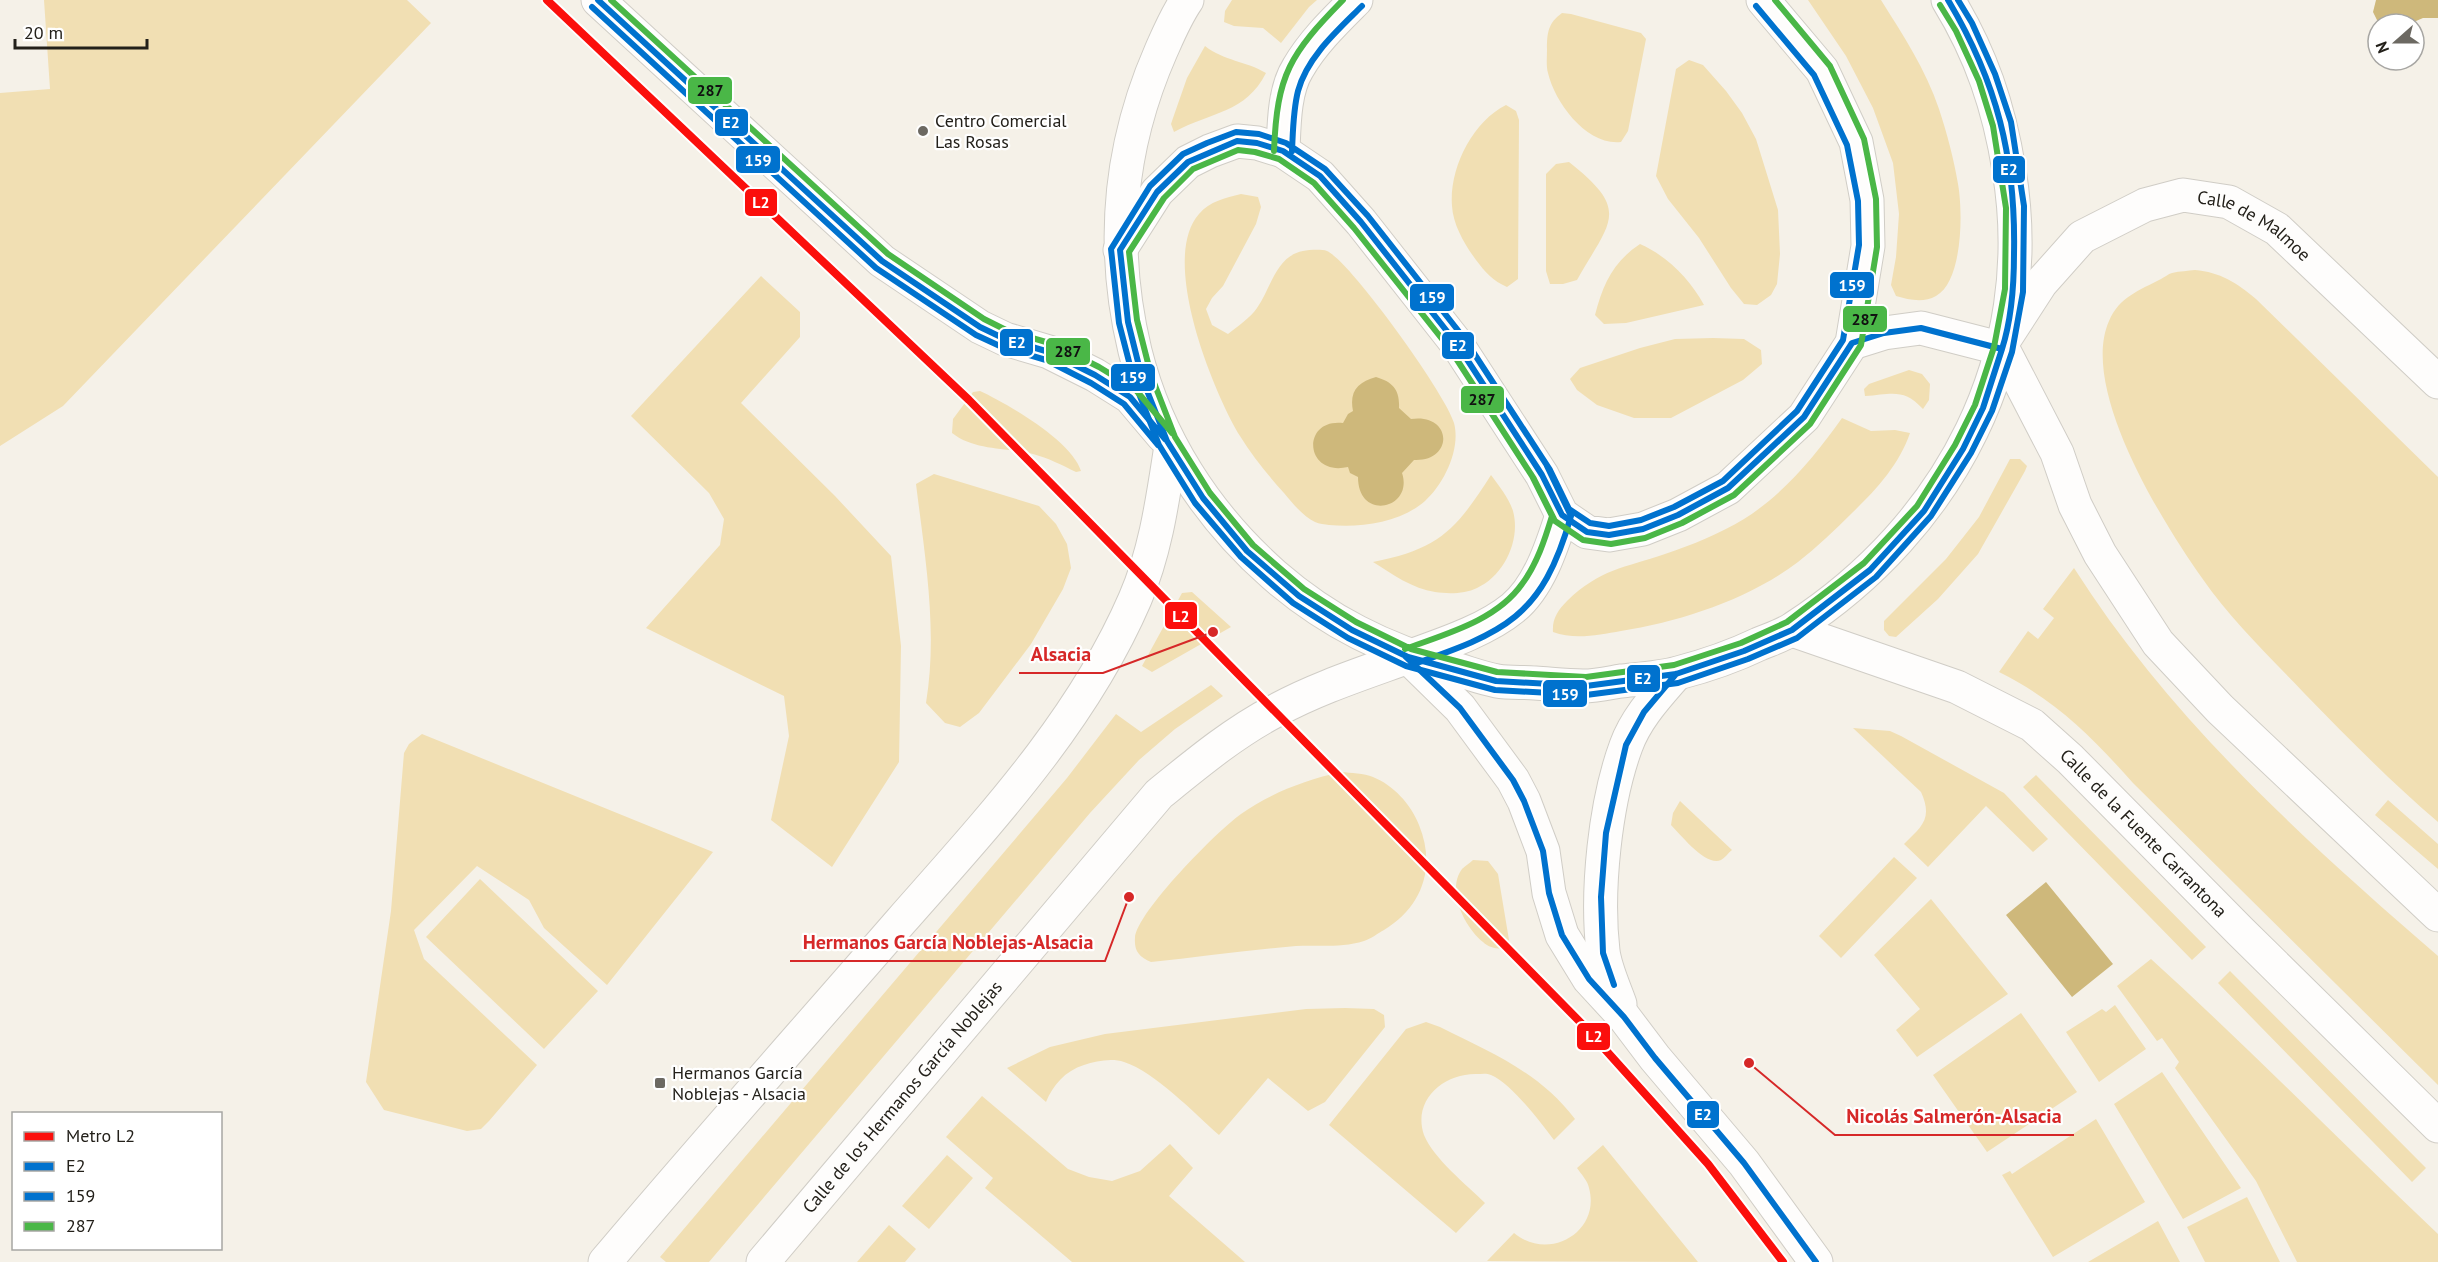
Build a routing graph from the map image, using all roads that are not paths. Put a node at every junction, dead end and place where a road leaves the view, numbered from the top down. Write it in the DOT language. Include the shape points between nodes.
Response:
graph roads {
  1 [pos="598,0"];
  2 [pos="1187,0"];
  3 [pos="1356,0"];
  4 [pos="1763,0"];
  5 [pos="1948,0"];
  6 [pos="1283,151"];
  7 [pos="1120,250"];
  8 [pos="1852,343"];
  9 [pos="2005,343"];
  10 [pos="2438,382"];
  11 [pos="1169,443"];
  12 [pos="1562,515"];
  13 [pos="1792,630"];
  14 [pos="1408,657"];
  15 [pos="1676,674"];
  16 [pos="2438,915"];
  17 [pos="1624,1017"];
  18 [pos="2438,1126"];
  19 [pos="605,1262"];
  20 [pos="762,1262"];
  21 [pos="1816,1262"];
  1 -- 11 [label="main road" via="882,261 980,327 1049,352 1130,397"];
  2 -- 7 [label="main road" via="1144,89 1124,169"];
  3 -- 6 [label="main road" via="1326,29 1296,69 1285,110"];
  4 -- 8 [label="main road" via="1822,70 1856,142 1867,200 1868,246"];
  5 -- 9 [label="main road" via="1987,78 2004,136 2015,207 2013,290"];
  6 -- 7 [label="main road" via="1237,141 1188,162 1157,192"];
  6 -- 12 [label="main road" via="1320,176 1457,344 1542,475"];
  7 -- 11 [label="main road" via="1128,322 1142,378"];
  8 -- 9 [label="main road" via="1921,328"];
  8 -- 12 [label="main road" via="1804,417 1728,488 1643,529 1609,535 1587,532"];
  9 -- 10 [label="main road, Calle de Malmoe" via="2041,283 2082,237 2145,205 2183,195 2229,202 2277,229"];
  9 -- 13 [label="main road" via="1978,418 1924,511 1870,570"];
  9 -- 16 [label="main road" via="2100,554 2158,642 2220,709"];
  11 -- 14 [label="main road" via="1203,498 1255,558 1299,596 1352,630"];
  11 -- 19 [label="main road" via="1162,501 1136,597 1095,678 1038,759 965,848"];
  12 -- 14 [label="main road, Calle de los Hermanos García Noblejas" via="1551,551 1534,582 1513,608 1453,641"];
  13 -- 15 [label="main road"];
  13 -- 18 [label="main road, Calle de la Fuente Carrantona" via="1957,687 2032,725"];
  14 -- 15 [label="main road" via="1496,681 1586,686"];
  14 -- 17 [label="main road" via="1460,708 1509,773 1543,851 1549,893 1562,935 1589,979"];
  14 -- 20 [label="main road, Calle de los Hermanos García Noblejas" via="1275,711 1215,749 1159,794"];
  15 -- 17 [label="main road" via="1644,712 1626,746 1606,833 1601,897 1603,953"];
  17 -- 21 [label="main road" via="1744,1163"];
}
